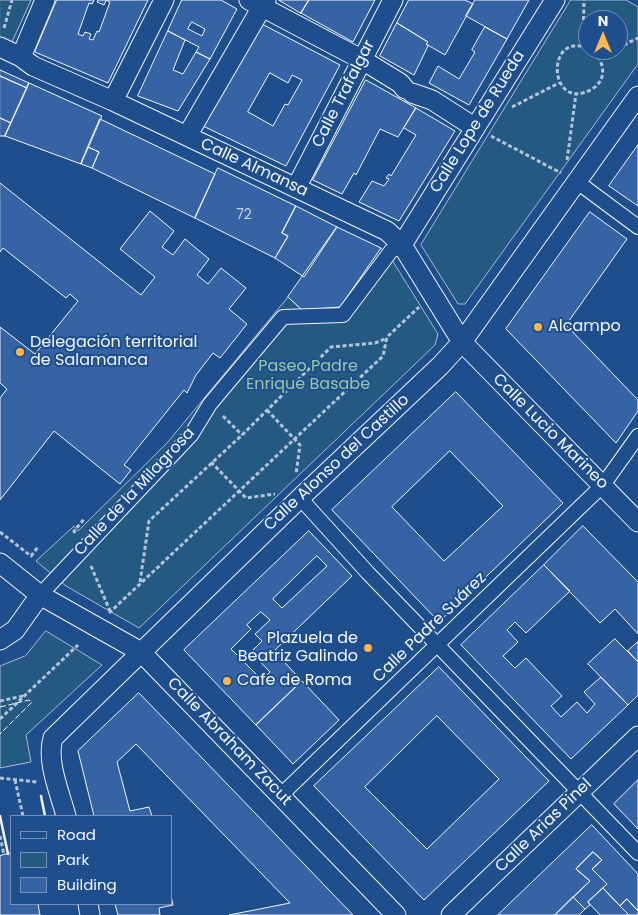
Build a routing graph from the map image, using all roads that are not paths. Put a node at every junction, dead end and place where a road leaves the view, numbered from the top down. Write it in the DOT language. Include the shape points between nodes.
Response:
graph roads {
  1 [pos="45,0"];
  2 [pos="164,0"];
  3 [pos="393,0"];
  4 [pos="555,0"];
  5 [pos="259,2"];
  6 [pos="0,42"];
  7 [pos="21,57"];
  8 [pos="361,60"];
  9 [pos="638,96"];
  10 [pos="113,101"];
  11 [pos="480,130"];
  12 [pos="187,136"];
  13 [pos="570,177"];
  14 [pos="296,188"];
  15 [pos="638,226"];
  16 [pos="402,245"];
  17 [pos="462,342"];
  18 [pos="638,436"];
  19 [pos="603,485"];
  20 [pos="300,498"];
  21 [pos="638,522"];
  22 [pos="0,563"];
  23 [pos="40,595"];
  24 [pos="0,640"];
  25 [pos="438,644"];
  26 [pos="141,652"];
  27 [pos="638,736"];
  28 [pos="580,792"];
  29 [pos="280,796"];
  30 [pos="66,815"];
  31 [pos="638,853"];
  32 [pos="396,915"];
  33 [pos="451,915"];
  1 -- 7 [label="street"];
  2 -- 10 [label="street"];
  3 -- 8 [label="street, Calle Trafalgar"];
  4 -- 11 [label="street, Calle Lope de Rueda"];
  5 -- 8 [label="street"];
  5 -- 12 [label="street"];
  6 -- 7 [label="street, Calle Almansa"];
  7 -- 10 [label="street, Calle Almansa" via="33,66"];
  8 -- 11 [label="street" via="408,91 432,100"];
  8 -- 14 [label="street, Calle Trafalgar"];
  9 -- 13 [label="street, Calle Alonso del Castillo"];
  10 -- 12 [label="street, Calle Almansa"];
  11 -- 16 [label="street, Calle Lope de Rueda"];
  12 -- 14 [label="street, Calle Almansa"];
  13 -- 15 [label="street"];
  13 -- 17 [label="street, Calle Alonso del Castillo"];
  14 -- 16 [label="street, Calle Almansa" via="387,231"];
  16 -- 17 [label="street, Calle Almansa"];
  16 -- 23 [label="street, Calle de la Milagrosa" via="391,251 343,315 283,317 210,404 191,435"];
  17 -- 19 [label="street, Calle Lucio Marineo"];
  17 -- 20 [label="street, Calle Alonso del Castillo"];
  18 -- 19 [label="street, Calle Padre Suárez"];
  19 -- 21 [label="street, Calle Lucio Marineo"];
  19 -- 25 [label="street, Calle Padre Suárez"];
  20 -- 25 [label="street"];
  20 -- 26 [label="street, Calle Alonso del Castillo"];
  22 -- 23 [label="street, Calle Abraham Zacut"];
  23 -- 24 [label="street, Calle de la Milagrosa" via="15,630"];
  23 -- 26 [label="street, Calle Abraham Zacut"];
  25 -- 28 [label="street"];
  25 -- 29 [label="street, Calle Padre Suárez"];
  26 -- 29 [label="street, Calle Abraham Zacut"];
  26 -- 30 [label="street, Calle Alonso del Castillo" via="52,738 52,759"];
  27 -- 28 [label="street, Calle Arias Pinel"];
  28 -- 31 [label="street"];
  28 -- 33 [label="street, Calle Arias Pinel"];
  29 -- 32 [label="street, Calle Abraham Zacut"];
}
